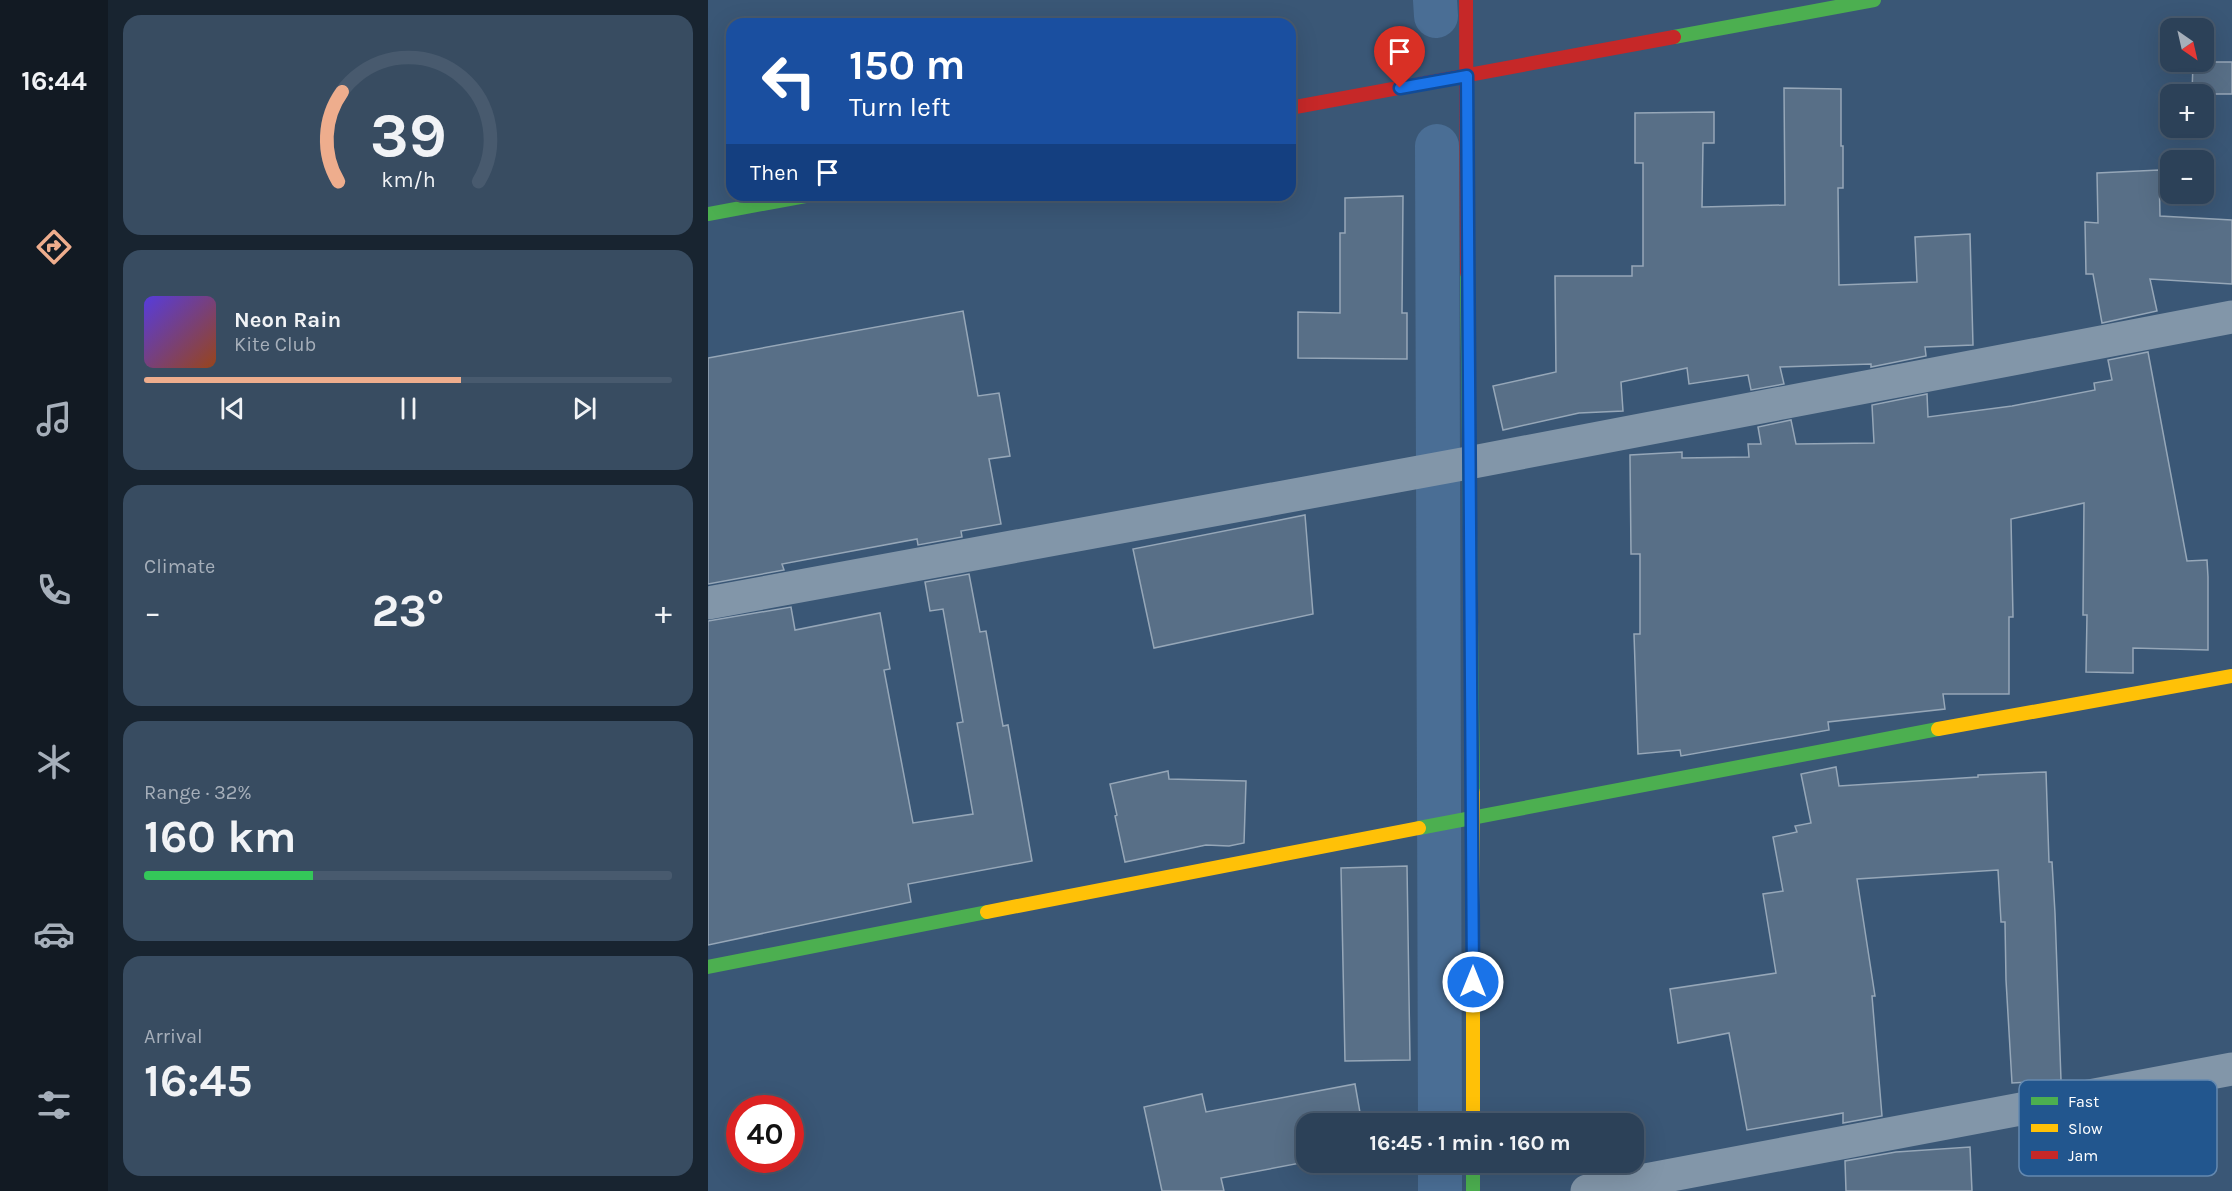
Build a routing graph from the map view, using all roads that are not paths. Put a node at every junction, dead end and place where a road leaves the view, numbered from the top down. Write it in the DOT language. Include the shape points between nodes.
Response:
graph roads {
  1 [pos="1466,0"];
  2 [pos="1874,0"];
  3 [pos="1467,76"];
  4 [pos="1296,107"];
  5 [pos="778,201"];
  6 [pos="708,214"];
  7 [pos="2232,317"];
  8 [pos="1468,463"];
  9 [pos="708,603"];
  10 [pos="2232,676"];
  11 [pos="1473,818"];
  12 [pos="708,967"];
  13 [pos="2232,1069"];
  14 [pos="2174,1080"];
  15 [pos="2019,1109"];
  16 [pos="1473,1113"];
  17 [pos="1473,1173"];
  18 [pos="1473,1191"];
  19 [pos="1587,1191"];
  1 -- 3 [label="street"];
  2 -- 3 [label="street"];
  3 -- 4 [label="street"];
  3 -- 8 [label="street"];
  5 -- 6 [label="street"];
  7 -- 8 [label="street"];
  8 -- 9 [label="street"];
  8 -- 11 [label="street"];
  10 -- 11 [label="street"];
  11 -- 12 [label="street"];
  11 -- 16 [label="street"];
  13 -- 14 [label="street"];
  15 -- 19 [label="street"];
  17 -- 18 [label="street"];
}
